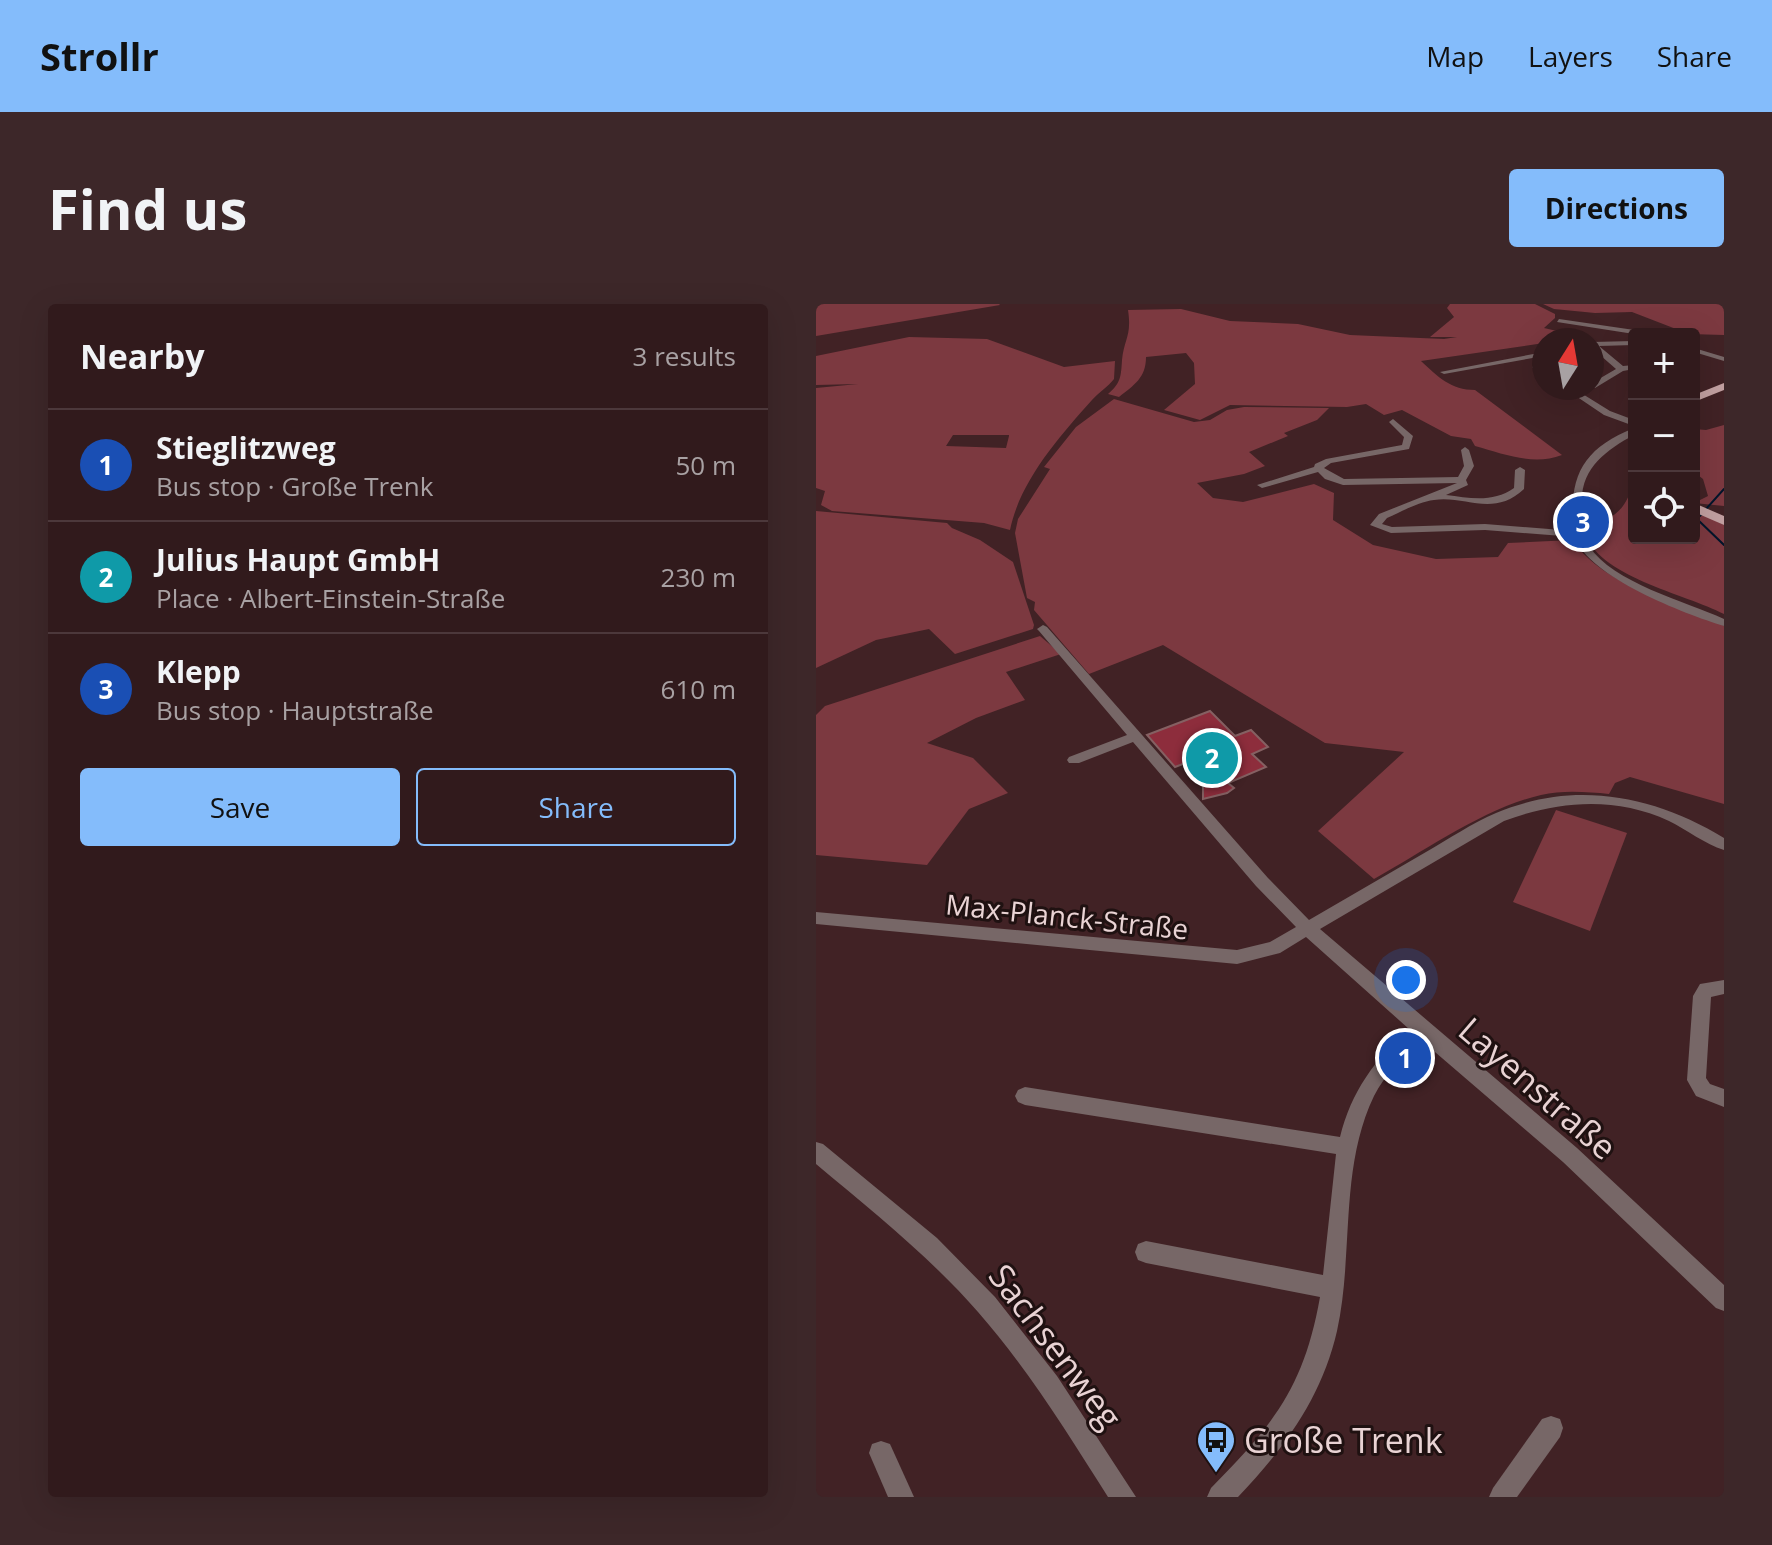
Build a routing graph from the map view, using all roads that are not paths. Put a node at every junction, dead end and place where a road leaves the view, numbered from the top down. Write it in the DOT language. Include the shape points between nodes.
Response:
graph roads {
  1 [pos="1559,321"];
  2 [pos="1628,331"];
  3 [pos="1628,343"];
  4 [pos="1604,344"];
  5 [pos="1700,353"];
  6 [pos="1604,354"];
  7 [pos="1532,356"];
  8 [pos="1724,359"];
  9 [pos="1628,368"];
  10 [pos="1621,369"];
  11 [pos="1444,372"];
  12 [pos="1604,379"];
  13 [pos="1724,386"];
  14 [pos="1700,396"];
  15 [pos="1587,400"];
  16 [pos="1628,421"];
  17 [pos="1393,422"];
  18 [pos="1628,435"];
  19 [pos="1465,450"];
  20 [pos="1319,469"];
  21 [pos="1520,470"];
  22 [pos="1461,480"];
  23 [pos="1262,485"];
  24 [pos="1435,497"];
  25 [pos="1580,534"];
  26 [pos="1724,623"];
  27 [pos="1043,629"];
  28 [pos="1136,736"];
  29 [pos="1074,760"];
  30 [pos="1724,845"];
  31 [pos="816,918"];
  32 [pos="1307,928"];
  33 [pos="1724,987"];
  34 [pos="1421,1029"];
  35 [pos="1025,1096"];
  36 [pos="1724,1098"];
  37 [pos="1348,1147"];
  38 [pos="816,1151"];
  39 [pos="1146,1252"];
  40 [pos="1333,1288"];
  41 [pos="1724,1300"];
  42 [pos="1551,1428"];
  43 [pos="881,1453"];
  44 [pos="901,1497"];
  45 [pos="1123,1497"];
  46 [pos="1220,1497"];
  47 [pos="1502,1497"];
  1 -- 2 [label="street"];
  3 -- 4 [label="street"];
  5 -- 8 [label="street"];
  6 -- 10 [label="street"];
  7 -- 11 [label="street"];
  9 -- 10 [label="street"];
  10 -- 12 [label="street"];
  13 -- 14 [label="main road"];
  15 -- 16 [label="street"];
  17 -- 20 [label="street" via="1409,436 1406,447 1329,461"];
  18 -- 25 [label="street" via="1602,451 1581,474 1576,502"];
  19 -- 22 [label="street" via="1469,466"];
  20 -- 22 [label="street" via="1343,482"];
  20 -- 23 [label="street"];
  21 -- 24 [label="street" via="1519,489 1497,500"];
  22 -- 24 [label="street" via="1463,485"];
  24 -- 25 [label="street" via="1383,516 1375,525 1391,530 1485,527"];
  25 -- 26 [label="street" via="1588,552 1603,565"];
  27 -- 28 [label="street, Layenstraße"];
  28 -- 29 [label="street"];
  28 -- 32 [label="street, Layenstraße"];
  30 -- 32 [label="street, Max-Planck-Straße" via="1646,806 1598,798 1557,799 1499,817"];
  31 -- 32 [label="street, Max-Planck-Straße" via="1222,958 1274,948"];
  32 -- 34 [label="street, Layenstraße"];
  33 -- 36 [label="street" via="1706,989 1702,996 1696,1080 1703,1090"];
  34 -- 37 [label="street" via="1395,1052 1367,1091"];
  34 -- 41 [label="street, Layenstraße" via="1570,1155"];
  35 -- 37 [label="street"];
  37 -- 40 [label="street"];
  38 -- 45 [label="street, Sachsenweg" via="963,1279 1059,1398"];
  39 -- 40 [label="street"];
  40 -- 46 [label="street" via="1316,1364 1295,1408 1272,1444"];
  42 -- 47 [label="street"];
  43 -- 44 [label="street"];
}
